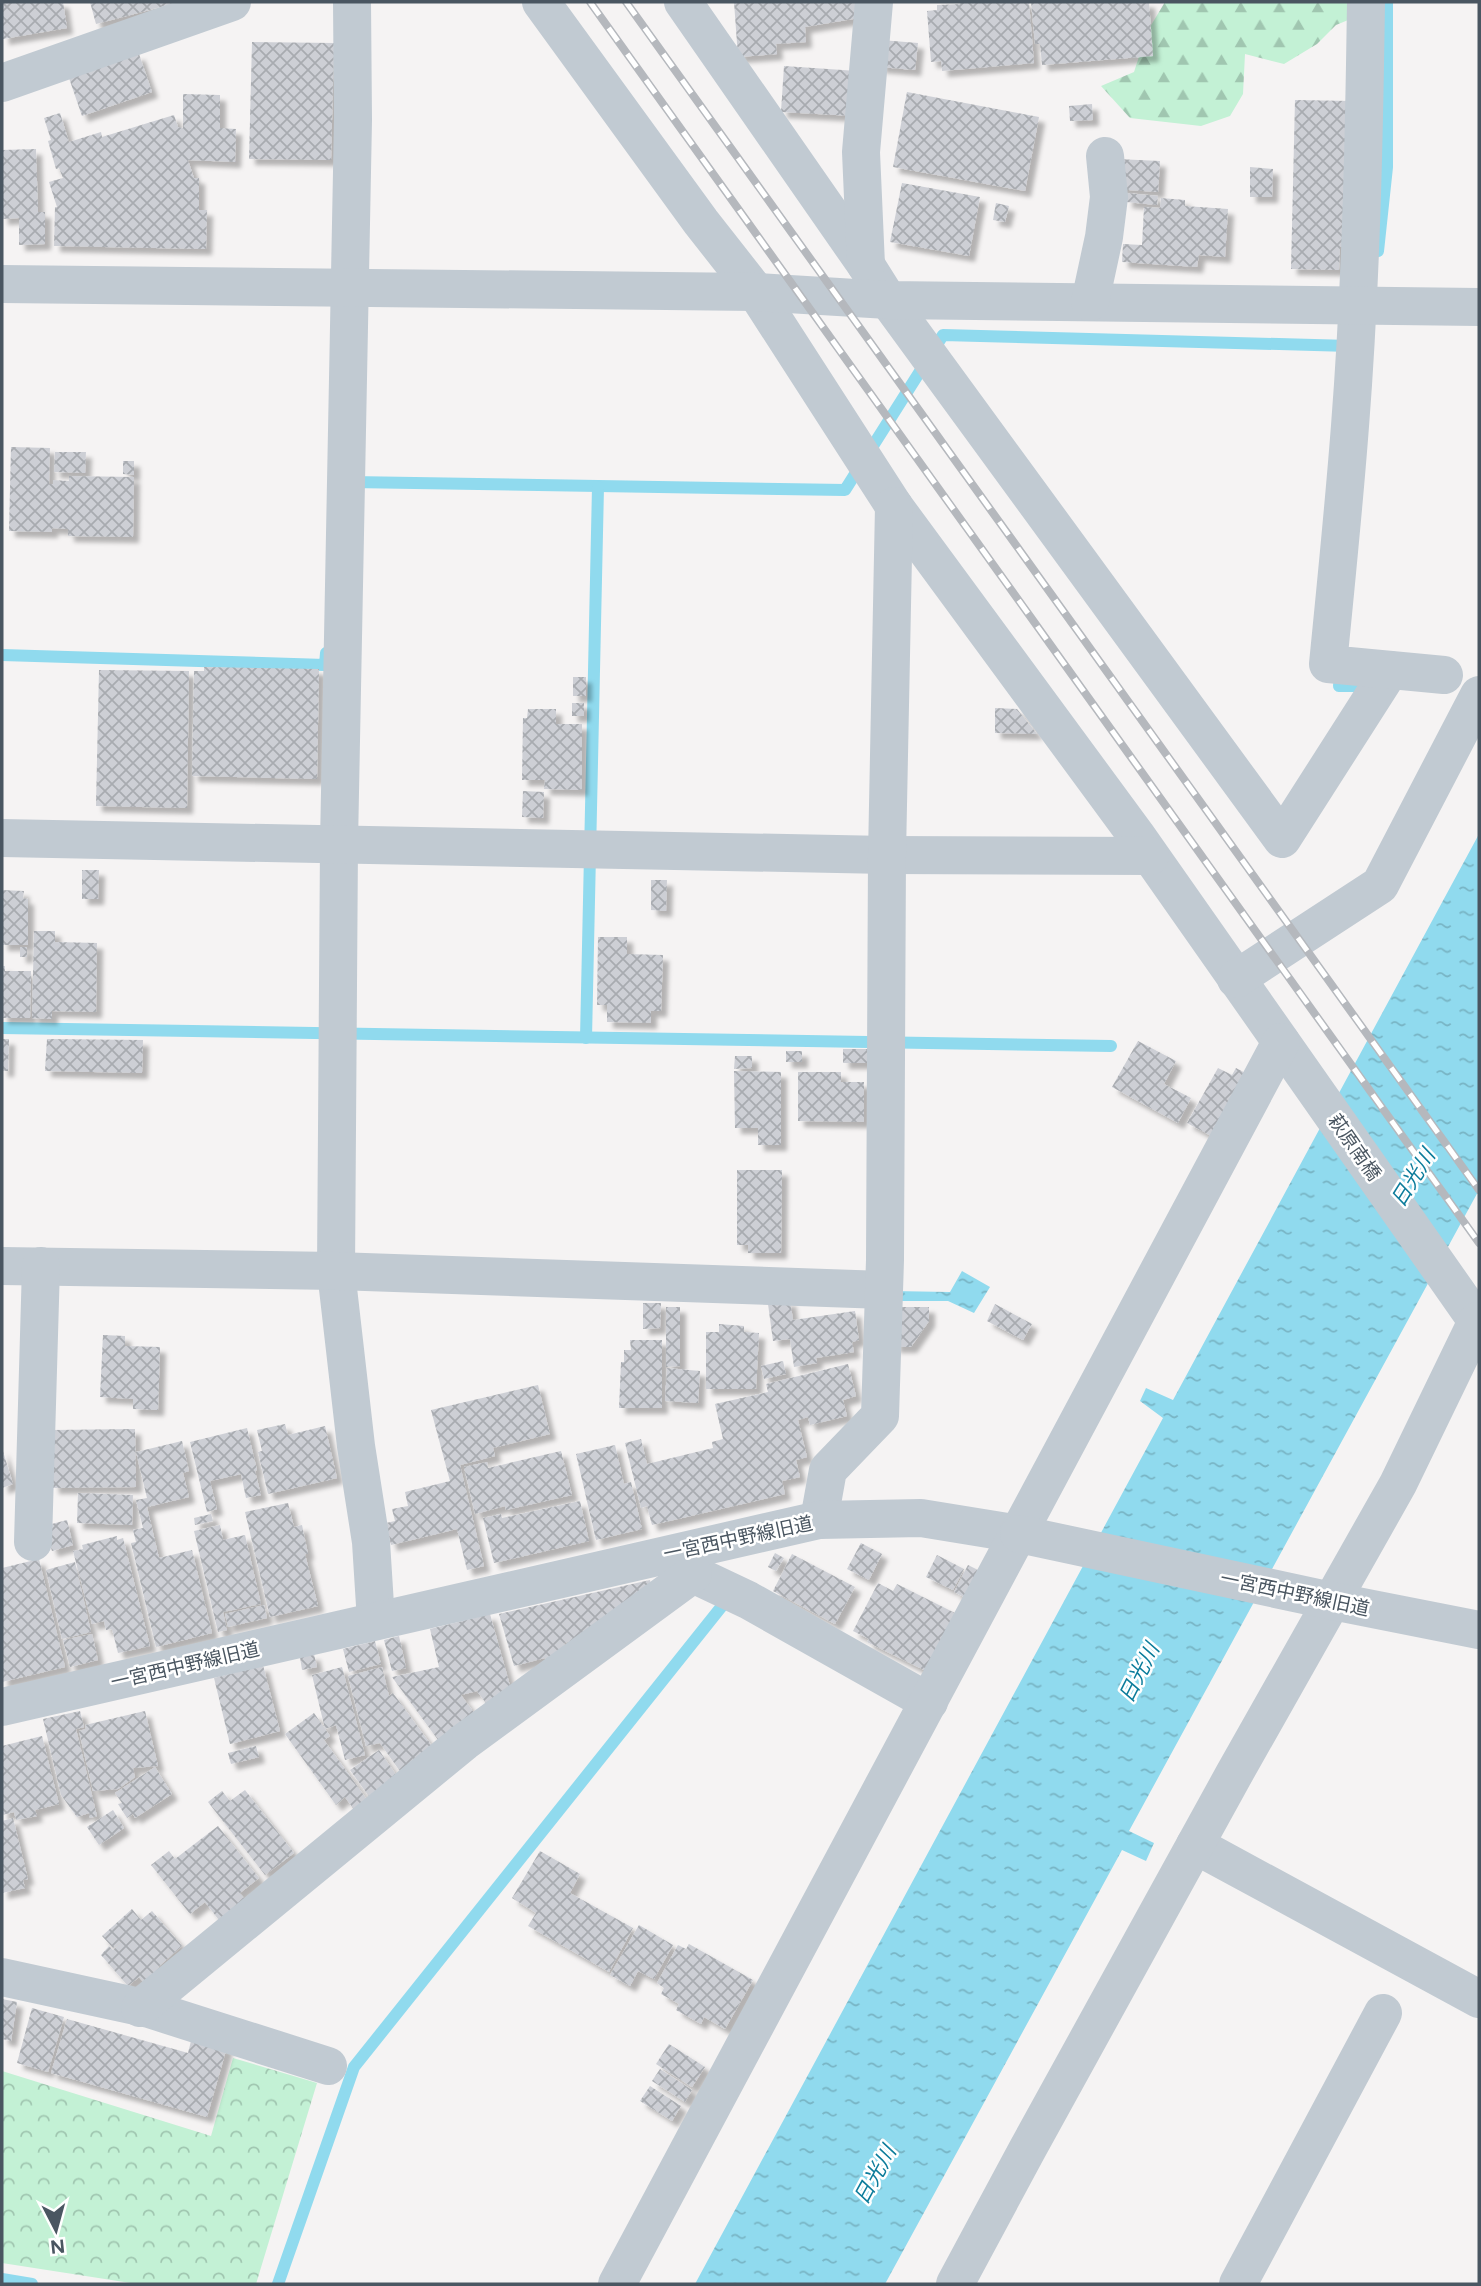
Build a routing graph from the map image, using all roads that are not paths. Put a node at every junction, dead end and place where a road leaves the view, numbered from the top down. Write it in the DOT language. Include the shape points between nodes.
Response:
graph roads {
  1 [pos="232,2"];
  2 [pos="352,2"];
  3 [pos="541,2"];
  4 [pos="683,2"];
  5 [pos="874,2"];
  6 [pos="1366,2"];
  7 [pos="2,83"];
  8 [pos="1105,156"];
  9 [pos="866,265"];
  10 [pos="2,284"];
  11 [pos="350,287"];
  12 [pos="757,292"];
  13 [pos="888,300"];
  14 [pos="1090,302"];
  15 [pos="1357,304"];
  16 [pos="1479,307"];
  17 [pos="2,308"];
  18 [pos="894,506"];
  19 [pos="1390,670"];
  20 [pos="1444,675"];
  21 [pos="1479,695"];
  22 [pos="2,838"];
  23 [pos="339,844"];
  24 [pos="887,855"];
  25 [pos="1150,856"];
  26 [pos="1236,979"];
  27 [pos="1281,1042"];
  28 [pos="2,1266"];
  29 [pos="41,1266"];
  30 [pos="336,1271"];
  31 [pos="884,1290"];
  32 [pos="1478,1322"];
  33 [pos="820,1520"];
  34 [pos="1019,1534"];
  35 [pos="33,1542"];
  36 [pos="689,1562"];
  37 [pos="1332,1601"];
  38 [pos="376,1621"];
  39 [pos="1479,1630"];
  40 [pos="929,1702"];
  41 [pos="2,1707"];
  42 [pos="1195,1844"];
  43 [pos="2,1977"];
  44 [pos="1479,1999"];
  45 [pos="140,2008"];
  46 [pos="1383,2012"];
  47 [pos="328,2066"];
  48 [pos="617,2284"];
  49 [pos="955,2284"];
  50 [pos="1238,2284"];
  1 -- 7 [label="street"];
  2 -- 11 [label="street"];
  3 -- 12 [label="street, 萩原南橋"];
  4 -- 9 [label="street"];
  5 -- 9 [label="street" via="862,152"];
  6 -- 15 [label="street"];
  8 -- 14 [label="street" via="1108,197 1104,237"];
  9 -- 13 [label="street"];
  10 -- 11 [label="street"];
  10 -- 17 [label="street"];
  11 -- 12 [label="street"];
  11 -- 23 [label="street"];
  12 -- 13 [label="street"];
  12 -- 18 [label="street, 萩原南橋"];
  13 -- 14 [label="street"];
  13 -- 19 [label="street" via="1282,839"];
  14 -- 15 [label="street"];
  15 -- 16 [label="street"];
  15 -- 19 [label="street" via="1328,664"];
  18 -- 24 [label="street"];
  18 -- 25 [label="street, 萩原南橋"];
  19 -- 20 [label="street"];
  21 -- 26 [label="street" via="1380,885"];
  22 -- 23 [label="street"];
  23 -- 24 [label="street"];
  23 -- 30 [label="street"];
  24 -- 25 [label="street"];
  24 -- 31 [label="street"];
  25 -- 26 [label="street, 萩原南橋"];
  26 -- 27 [label="street, 萩原南橋"];
  27 -- 32 [label="street, 萩原南橋"];
  27 -- 34 [label="street"];
  28 -- 29 [label="street"];
  29 -- 30 [label="street"];
  29 -- 35 [label="street"];
  30 -- 31 [label="street"];
  30 -- 38 [label="street" via="371,1542"];
  31 -- 33 [label="street" via="880,1416 828,1470"];
  32 -- 37 [label="street" via="1398,1484"];
  33 -- 34 [label="street, 一宮西中野線旧道" via="920,1518"];
  33 -- 36 [label="street, 一宮西中野線旧道"];
  34 -- 37 [label="street, 一宮西中野線旧道"];
  34 -- 40 [label="street"];
  36 -- 38 [label="street, 一宮西中野線旧道"];
  36 -- 40 [label="street"];
  36 -- 45 [label="street"];
  37 -- 39 [label="street, 一宮西中野線旧道"];
  37 -- 42 [label="street"];
  38 -- 41 [label="street, 一宮西中野線旧道"];
  40 -- 48 [label="street"];
  42 -- 44 [label="street"];
  42 -- 49 [label="street"];
  43 -- 45 [label="street"];
  45 -- 47 [label="street"];
  46 -- 50 [label="street"];
}
